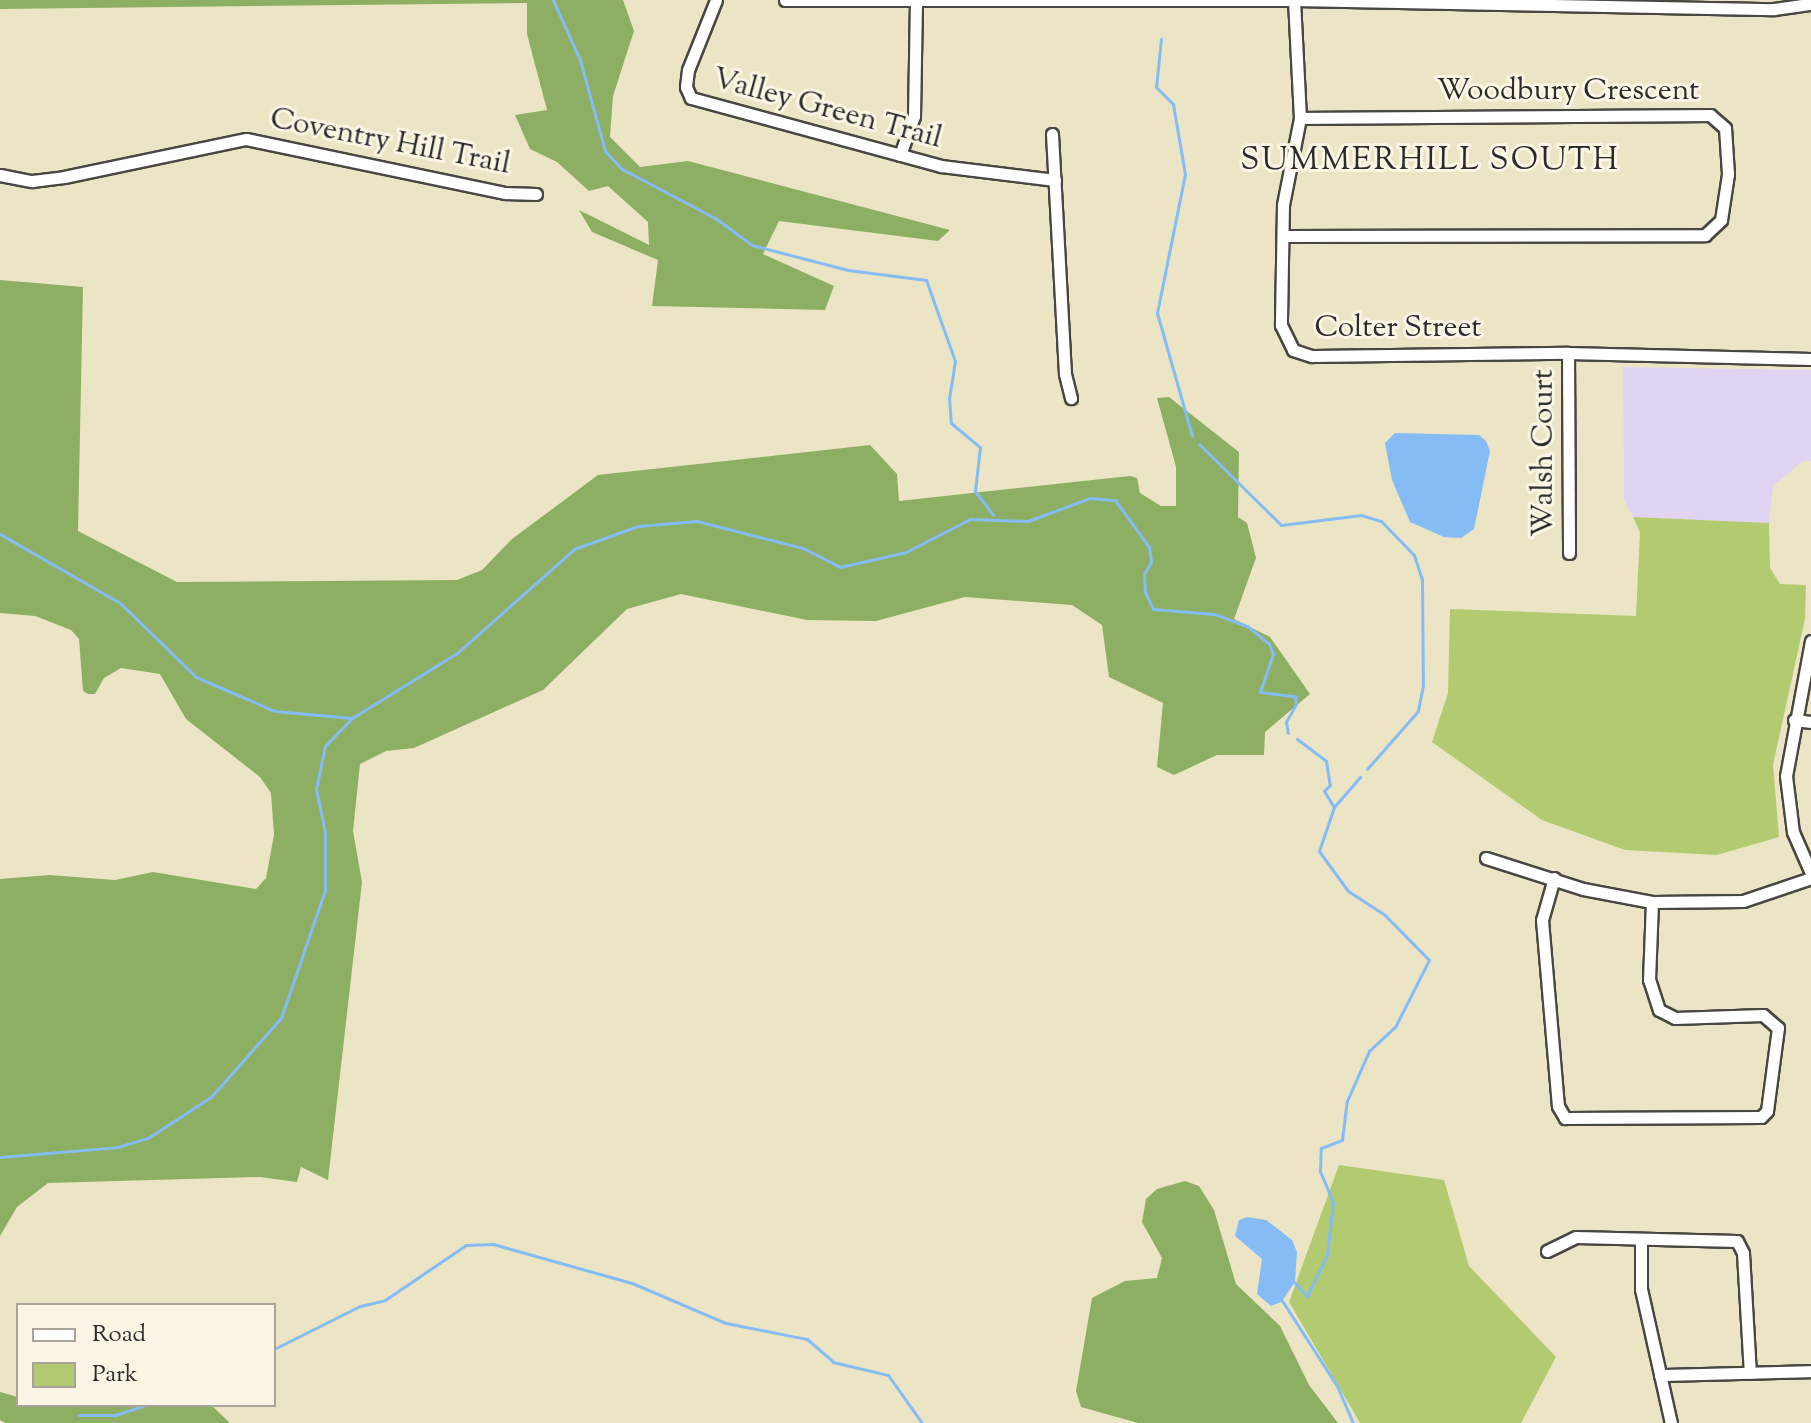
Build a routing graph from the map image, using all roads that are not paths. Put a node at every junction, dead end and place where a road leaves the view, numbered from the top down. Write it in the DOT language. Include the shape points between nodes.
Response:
graph roads {
  1 [pos="716,0"];
  2 [pos="785,0"];
  3 [pos="1294,0"];
  4 [pos="1121,1"];
  5 [pos="916,3"];
  6 [pos="1493,3"];
  7 [pos="1811,4"];
  8 [pos="1300,118"];
  9 [pos="1052,134"];
  10 [pos="900,155"];
  11 [pos="0,175"];
  12 [pos="1055,180"];
  13 [pos="536,194"];
  14 [pos="1283,236"];
  15 [pos="1568,353"];
  16 [pos="1811,359"];
  17 [pos="1071,398"];
  18 [pos="1569,553"];
  19 [pos="1811,641"];
  20 [pos="1794,720"];
  21 [pos="1811,722"];
  22 [pos="1486,858"];
  23 [pos="1811,875"];
  24 [pos="1554,878"];
  25 [pos="1652,902"];
  26 [pos="1641,1239"];
  27 [pos="1547,1251"];
  28 [pos="1811,1371"];
  29 [pos="1750,1373"];
  30 [pos="1660,1375"];
  31 [pos="1671,1423"];
  1 -- 10 [label="street, Valley Green Trail" via="688,70 691,98"];
  2 -- 5 [label="street"];
  3 -- 4 [label="street"];
  3 -- 6 [label="street"];
  3 -- 8 [label="street, Colter Street"];
  4 -- 5 [label="street"];
  5 -- 10 [label="street" via="915,101"];
  6 -- 7 [label="street" via="1774,9"];
  8 -- 14 [label="street, Colter Street" via="1283,205"];
  8 -- 14 [label="street, Woodbury Crescent" via="1710,115 1725,128 1723,205 1717,229 1705,235"];
  9 -- 12 [label="street"];
  10 -- 12 [label="street, Valley Green Trail" via="941,166"];
  11 -- 13 [label="street, Coventry Hill Trail" via="32,181 64,177 246,139 505,193"];
  12 -- 17 [label="street" via="1065,378"];
  14 -- 15 [label="street, Colter Street" via="1281,325 1293,350 1312,356"];
  15 -- 16 [label="street, Colter Street"];
  15 -- 18 [label="street, Walsh Court"];
  19 -- 20 [label="street"];
  20 -- 21 [label="street"];
  20 -- 23 [label="street" via="1787,754 1787,807"];
  22 -- 24 [label="street"];
  23 -- 25 [label="street" via="1743,901"];
  24 -- 25 [label="street"];
  24 -- 25 [label="street" via="1543,934 1558,1106 1565,1118 1572,1122 1761,1117 1769,1103 1775,1022 1763,1015 1675,1018 1659,1010 1649,980"];
  26 -- 27 [label="street" via="1572,1237"];
  26 -- 29 [label="street" via="1737,1241 1743,1253"];
  26 -- 30 [label="street" via="1641,1289"];
  28 -- 29 [label="street"];
  29 -- 30 [label="street"];
  30 -- 31 [label="street"];
}
